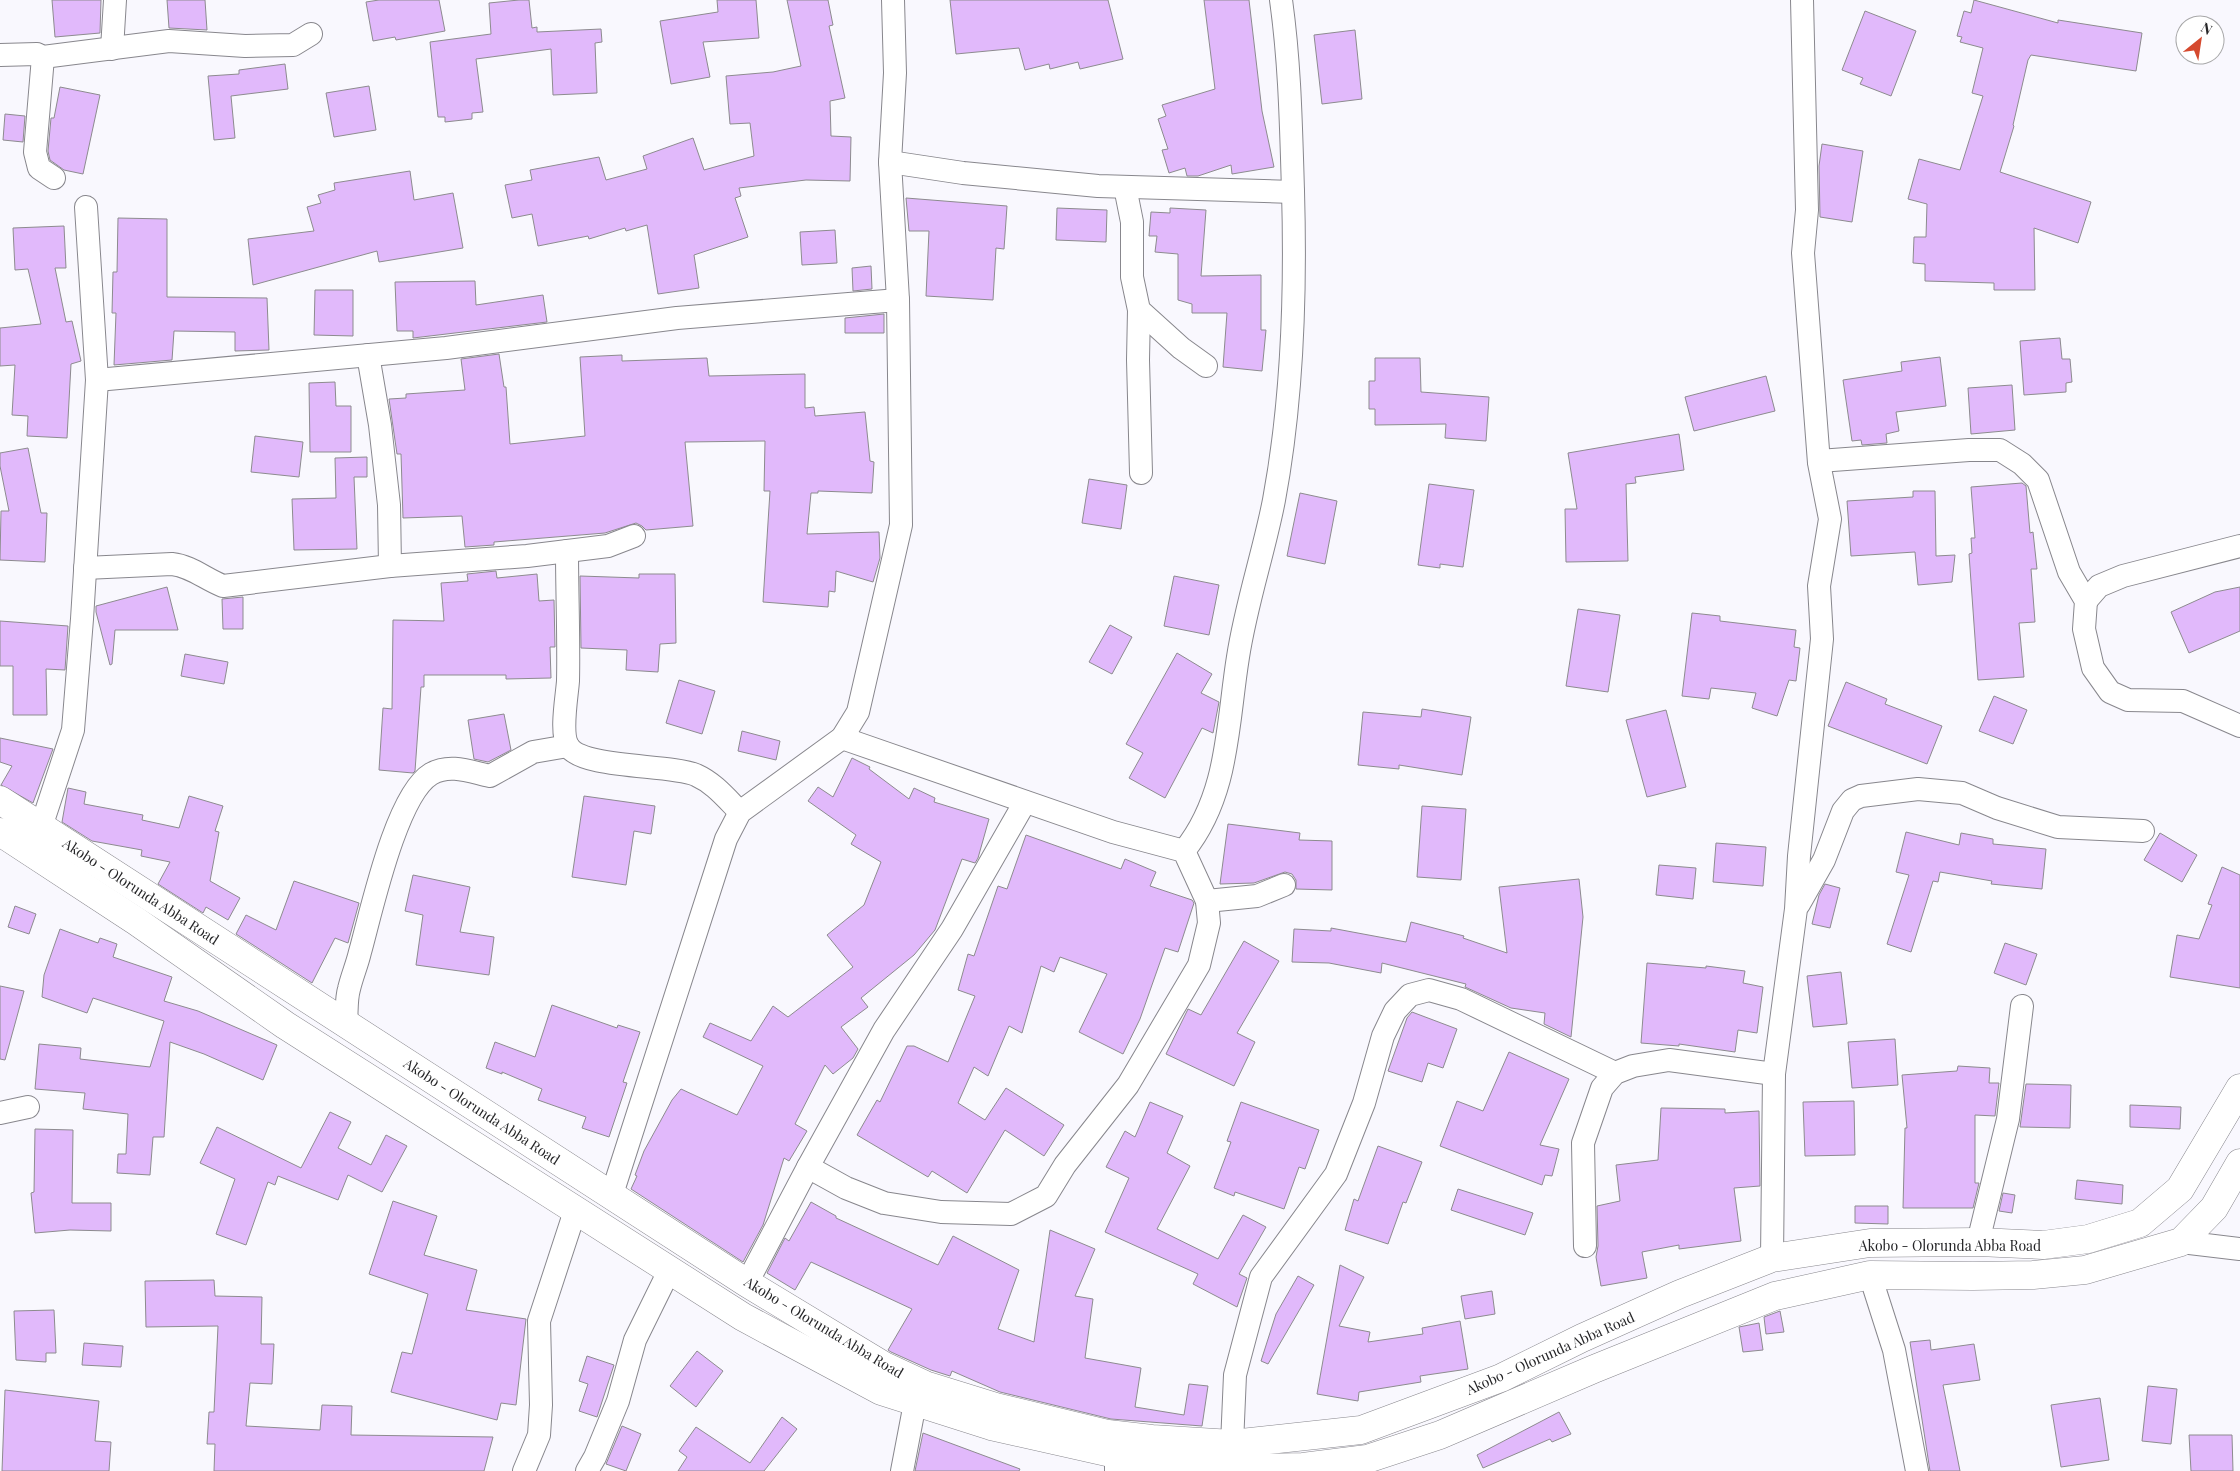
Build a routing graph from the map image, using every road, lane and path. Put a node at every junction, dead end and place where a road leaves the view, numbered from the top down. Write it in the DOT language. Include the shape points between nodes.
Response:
graph roads {
  1 [pos="115,0"];
  2 [pos="893,0"];
  3 [pos="1281,0"];
  4 [pos="1802,0"];
  5 [pos="311,34"];
  6 [pos="112,49"];
  7 [pos="0,55"];
  8 [pos="43,57"];
  9 [pos="890,162"];
  10 [pos="54,178"];
  11 [pos="1125,187"];
  12 [pos="1293,192"];
  13 [pos="86,207"];
  14 [pos="898,300"];
  15 [pos="1139,310"];
  16 [pos="368,355"];
  17 [pos="1206,366"];
  18 [pos="97,380"];
  19 [pos="1819,461"];
  20 [pos="1141,473"];
  21 [pos="634,536"];
  22 [pos="2240,546"];
  23 [pos="567,551"];
  24 [pos="390,566"];
  25 [pos="85,568"];
  26 [pos="2086,601"];
  27 [pos="2240,726"];
  28 [pos="842,738"];
  29 [pos="568,746"];
  30 [pos="0,800"];
  31 [pos="1025,802"];
  32 [pos="740,812"];
  33 [pos="40,827"];
  34 [pos="2143,831"];
  35 [pos="0,832"];
  36 [pos="1184,851"];
  37 [pos="1284,885"];
  38 [pos="1207,901"];
  39 [pos="1796,909"];
  40 [pos="2022,1006"];
  41 [pos="346,1023"];
  42 [pos="1615,1073"];
  43 [pos="1774,1074"];
  44 [pos="2240,1088"];
  45 [pos="28,1107"];
  46 [pos="0,1113"];
  47 [pos="2240,1163"];
  48 [pos="808,1167"];
  49 [pos="612,1194"];
  50 [pos="575,1212"];
  51 [pos="1978,1242"];
  52 [pos="2181,1242"];
  53 [pos="1586,1246"];
  54 [pos="2240,1249"];
  55 [pos="1772,1258"];
  56 [pos="670,1272"];
  57 [pos="1870,1274"];
  58 [pos="747,1282"];
  59 [pos="1680,1294"];
  60 [pos="1687,1331"];
  61 [pos="915,1403"];
  62 [pos="1232,1444"];
  63 [pos="1116,1462"];
  64 [pos="524,1471"];
  65 [pos="586,1471"];
  66 [pos="902,1471"];
  67 [pos="1917,1471"];
  1 -- 6 [label="street"];
  2 -- 9 [label="street" via="895,72"];
  3 -- 12 [label="street" via="1287,41"];
  4 -- 19 [label="street" via="1807,210 1803,253"];
  5 -- 6 [label="street" via="293,45 245,46 169,41"];
  6 -- 8 [label="street"];
  7 -- 8 [label="street" via="37,54"];
  8 -- 10 [label="street" via="34,152 40,168"];
  9 -- 11 [label="street" via="963,173"];
  9 -- 14 [label="street"];
  11 -- 12 [label="street"];
  11 -- 15 [label="street" via="1132,222 1132,278"];
  12 -- 36 [label="street" via="1293,340 1274,500 1238,656 1229,738 1212,804"];
  13 -- 18 [label="street"];
  14 -- 16 [label="street" via="677,318"];
  14 -- 28 [label="street" via="901,525 858,712"];
  15 -- 17 [label="street"];
  15 -- 20 [label="street"];
  16 -- 18 [label="street"];
  16 -- 24 [label="street" via="389,505"];
  18 -- 25 [label="street"];
  19 -- 26 [label="street" via="2000,450 2022,464 2038,480 2069,572"];
  19 -- 39 [label="street" via="1830,519 1819,586 1822,639"];
  21 -- 23 [label="street" via="608,546"];
  22 -- 26 [label="street" via="2123,576 2099,586"];
  23 -- 24 [label="street"];
  23 -- 29 [label="street" via="565,730"];
  24 -- 25 [label="street" via="223,586 184,565"];
  25 -- 33 [label="street" via="73,730"];
  26 -- 27 [label="street" via="2084,628 2094,668 2110,692 2128,700 2183,701"];
  28 -- 31 [label="street"];
  28 -- 32 [label="street"];
  29 -- 32 [label="street" via="578,755 606,763 659,767 695,775 712,784"];
  29 -- 41 [label="street" via="533,752 490,776 447,768 430,774 416,790 405,809 377,889 348,990"];
  30 -- 33 [label="main road, Akobo - Olorunda Abba Road"];
  31 -- 36 [label="street" via="1113,832"];
  31 -- 48 [label="street" via="952,928 884,1030"];
  32 -- 49 [label="street" via="726,839"];
  33 -- 41 [label="main road, Akobo - Olorunda Abba Road"];
  34 -- 39 [label="street" via="2058,827 1962,793 1918,789 1861,796 1852,800 1843,811 1824,860"];
  35 -- 50 [label="main road, Akobo - Olorunda Abba Road" via="286,1025"];
  36 -- 38 [label="street"];
  37 -- 38 [label="street" via="1257,896"];
  38 -- 48 [label="street" via="1209,922 1199,965 1128,1085 1065,1165 1046,1196 1011,1214 941,1212 884,1203 846,1188"];
  39 -- 43 [label="street"];
  40 -- 51 [label="street" via="2008,1119"];
  41 -- 49 [label="main road, Akobo - Olorunda Abba Road"];
  42 -- 43 [label="street" via="1632,1066 1669,1060"];
  42 -- 53 [label="street" via="1602,1088 1583,1142"];
  42 -- 62 [label="street" via="1461,999 1429,990 1410,995 1395,1011 1383,1036 1364,1103 1336,1174 1261,1277 1235,1375"];
  43 -- 55 [label="street"];
  44 -- 51 [label="main road, Akobo - Olorunda Abba Road" via="2180,1190 2140,1223 2088,1240 2043,1245"];
  45 -- 46 [label="street"];
  47 -- 52 [label="main road, Akobo - Olorunda Abba Road" via="2214,1208"];
  48 -- 58 [label="street"];
  49 -- 58 [label="main road, Akobo - Olorunda Abba Road"];
  50 -- 56 [label="main road, Akobo - Olorunda Abba Road"];
  50 -- 64 [label="street" via="539,1321 539,1435"];
  51 -- 55 [label="main road, Akobo - Olorunda Abba Road" via="1870,1243"];
  52 -- 54 [label="street"];
  52 -- 57 [label="main road, Akobo - Olorunda Abba Road" via="2084,1270 1972,1276"];
  55 -- 59 [label="main road, Akobo - Olorunda Abba Road"];
  56 -- 61 [label="main road, Akobo - Olorunda Abba Road" via="743,1317 881,1391"];
  56 -- 65 [label="street" via="635,1340 618,1402"];
  57 -- 60 [label="main road, Akobo - Olorunda Abba Road" via="1775,1296"];
  57 -- 67 [label="street" via="1894,1350"];
  58 -- 62 [label="main road, Akobo - Olorunda Abba Road" via="884,1366 926,1386 1108,1434"];
  59 -- 60 [label="main road"];
  59 -- 62 [label="main road, Akobo - Olorunda Abba Road" via="1501,1378 1360,1430"];
  60 -- 63 [label="main road, Akobo - Olorunda Abba Road" via="1440,1435 1368,1459 1303,1467 1223,1470 1151,1462"];
  61 -- 63 [label="main road, Akobo - Olorunda Abba Road"];
  61 -- 66 [label="street"];
}
